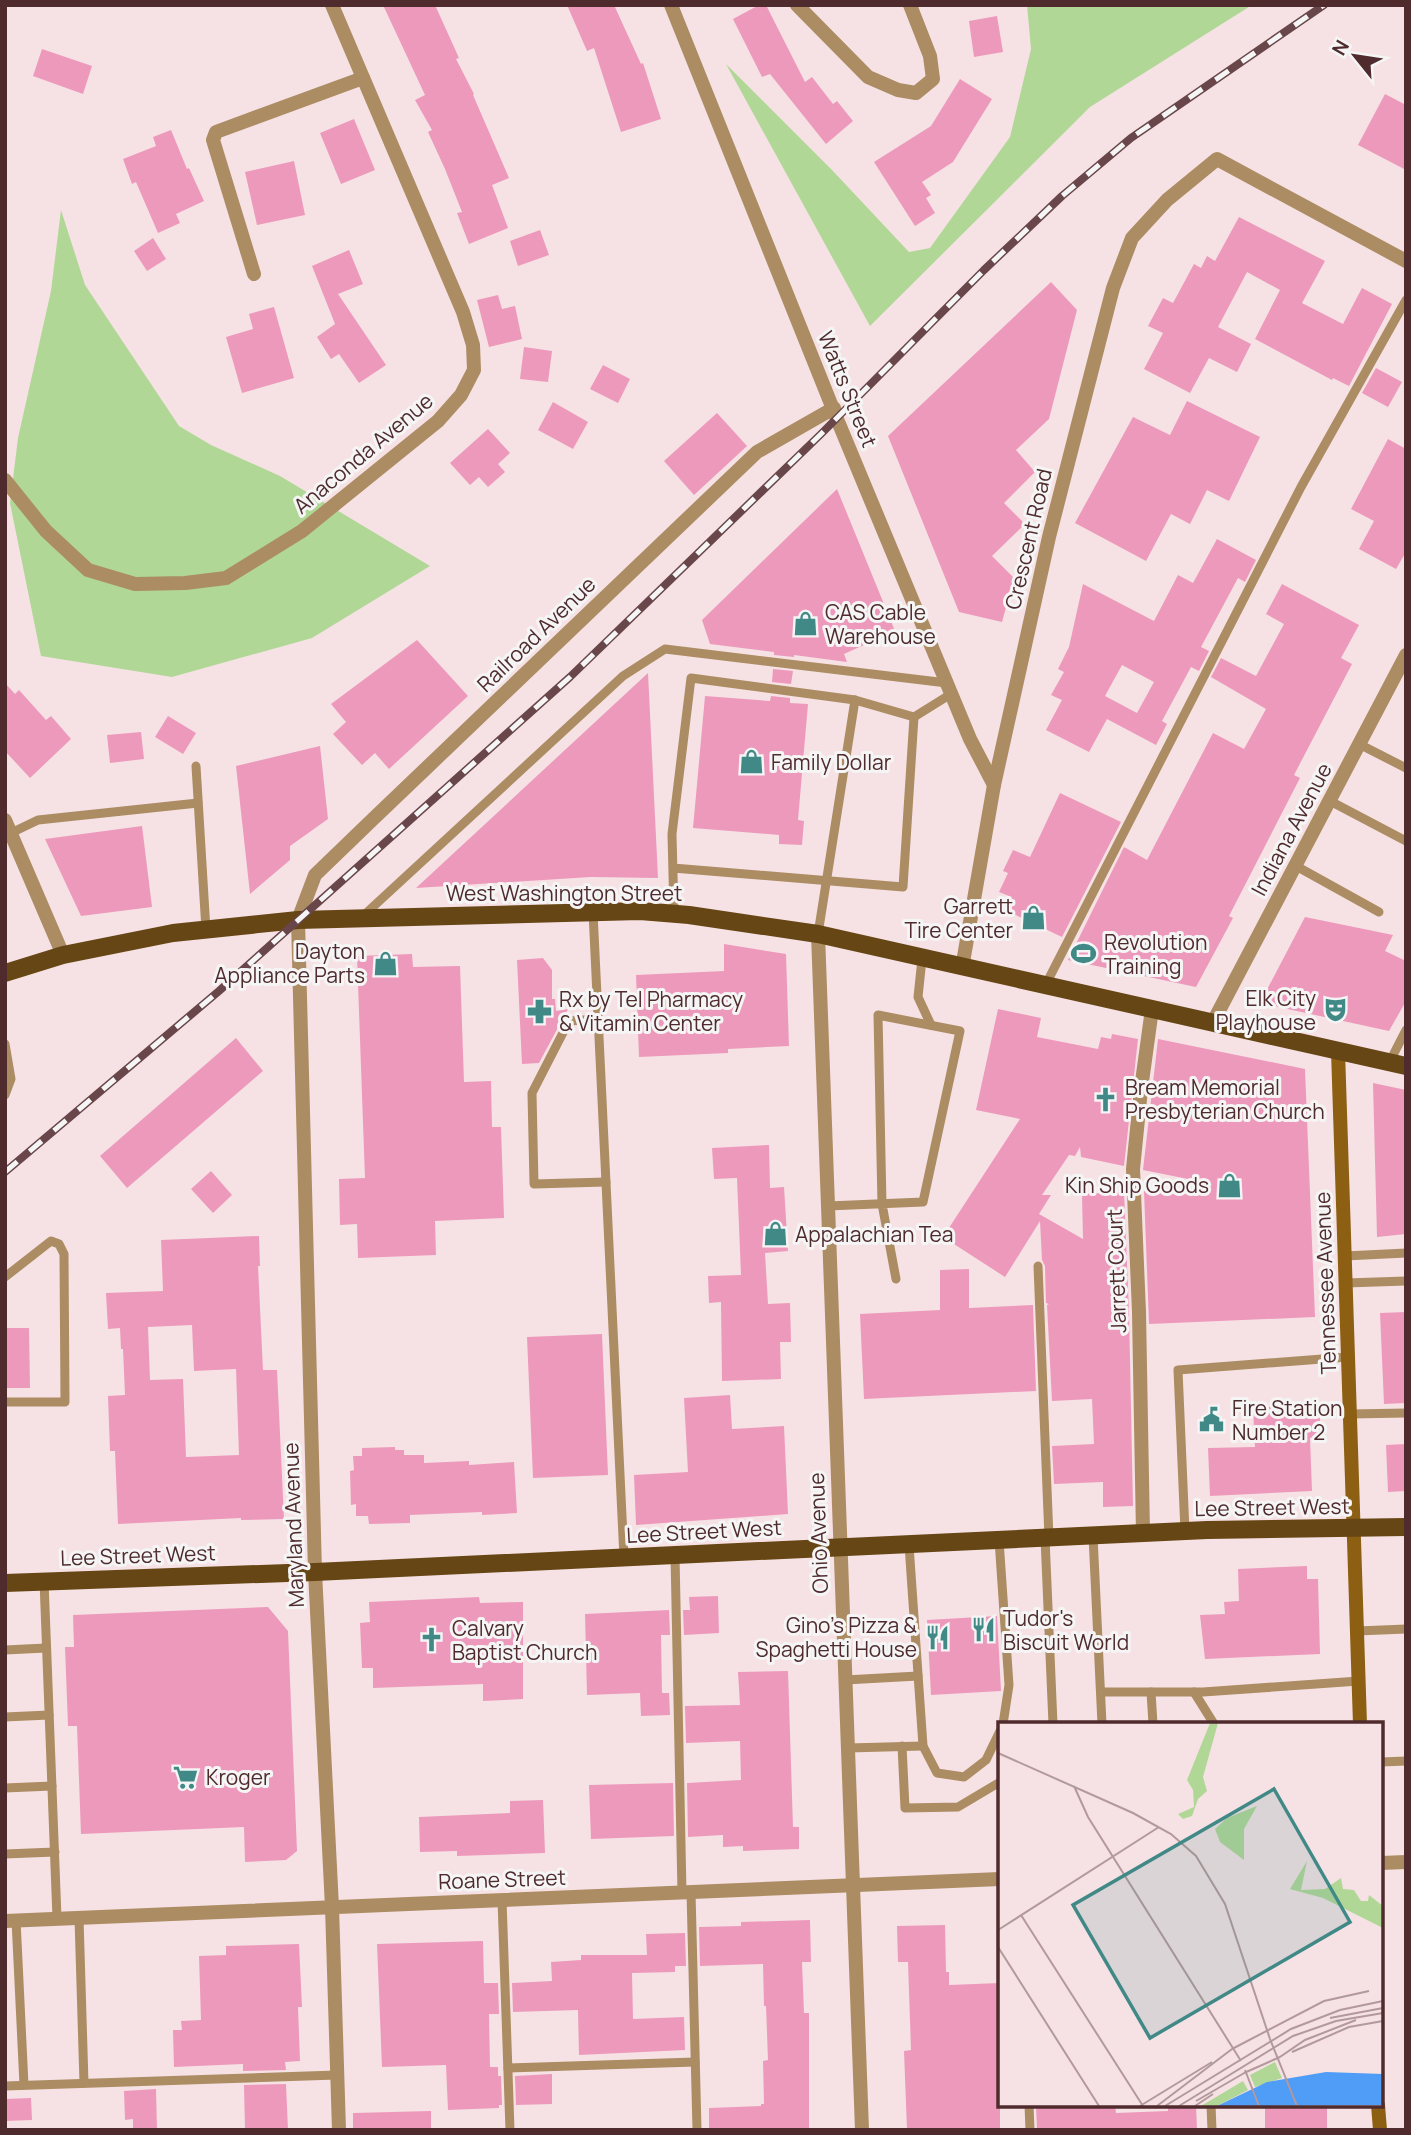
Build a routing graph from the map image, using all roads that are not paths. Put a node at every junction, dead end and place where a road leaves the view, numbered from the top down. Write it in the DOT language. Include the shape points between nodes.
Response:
graph roads {
  1 [pos="332,5"];
  2 [pos="671,5"];
  3 [pos="797,5"];
  4 [pos="910,5"];
  5 [pos="363,78"];
  6 [pos="1406,261"];
  7 [pos="254,274"];
  8 [pos="1406,300"];
  9 [pos="834,408"];
  10 [pos="5,480"];
  11 [pos="1406,655"];
  12 [pos="949,688"];
  13 [pos="855,700"];
  14 [pos="914,717"];
  15 [pos="1359,744"];
  16 [pos="196,766"];
  17 [pos="1406,768"];
  18 [pos="994,785"];
  19 [pos="1330,801"];
  20 [pos="198,803"];
  21 [pos="8,827"];
  22 [pos="1406,841"];
  23 [pos="1296,866"];
  24 [pos="673,868"];
  25 [pos="828,881"];
  26 [pos="593,912"];
  27 [pos="1379,912"];
  28 [pos="674,914"];
  29 [pos="361,918"];
  30 [pos="298,919"];
  31 [pos="206,930"];
  32 [pos="818,934"];
  33 [pos="63,955"];
  34 [pos="922,959"];
  35 [pos="962,968"];
  36 [pos="5,973"];
  37 [pos="1045,986"];
  38 [pos="1152,1009"];
  39 [pos="598,1019"];
  40 [pos="1213,1022"];
  41 [pos="931,1025"];
  42 [pos="1406,1030"];
  43 [pos="5,1044"];
  44 [pos="1338,1051"];
  45 [pos="1397,1064"];
  46 [pos="5,1095"];
  47 [pos="606,1182"];
  48 [pos="882,1204"];
  49 [pos="828,1206"];
  50 [pos="1406,1253"];
  51 [pos="1345,1256"];
  52 [pos="1038,1266"];
  53 [pos="5,1278"];
  54 [pos="896,1279"];
  55 [pos="1406,1281"];
  56 [pos="1346,1283"];
  57 [pos="1348,1357"];
  58 [pos="5,1402"];
  59 [pos="1406,1413"];
  60 [pos="1350,1414"];
  61 [pos="1406,1527"];
  62 [pos="1354,1528"];
  63 [pos="1185,1531"];
  64 [pos="1143,1533"];
  65 [pos="1093,1535"];
  66 [pos="1047,1538"];
  67 [pos="999,1540"];
  68 [pos="909,1545"];
  69 [pos="840,1548"];
  70 [pos="675,1556"];
  71 [pos="624,1558"];
  72 [pos="315,1572"];
  73 [pos="44,1581"];
  74 [pos="5,1583"];
  75 [pos="1406,1629"];
  76 [pos="1357,1631"];
  77 [pos="46,1648"];
  78 [pos="5,1650"];
  79 [pos="918,1676"];
  80 [pos="845,1680"];
  81 [pos="1359,1681"];
  82 [pos="1101,1692"];
  83 [pos="1151,1692"];
  84 [pos="1194,1692"];
  85 [pos="49,1715"];
  86 [pos="5,1717"];
  87 [pos="1003,1722"];
  88 [pos="1053,1722"];
  89 [pos="1102,1722"];
  90 [pos="1153,1722"];
  91 [pos="1213,1722"];
  92 [pos="1360,1722"];
  93 [pos="998,1735"];
  94 [pos="902,1746"];
  95 [pos="923,1746"];
  96 [pos="848,1748"];
  97 [pos="1406,1761"];
  98 [pos="1383,1762"];
  99 [pos="998,1783"];
  100 [pos="52,1786"];
  101 [pos="5,1788"];
  102 [pos="55,1852"];
  103 [pos="5,1854"];
  104 [pos="1406,1862"];
  105 [pos="1383,1863"];
  106 [pos="998,1879"];
  107 [pos="853,1886"];
  108 [pos="686,1892"];
  109 [pos="502,1900"];
  110 [pos="332,1907"];
  111 [pos="79,1918"];
  112 [pos="57,1919"];
  113 [pos="11,1921"];
  114 [pos="695,2062"];
  115 [pos="508,2068"];
  116 [pos="337,2074"];
  117 [pos="84,2084"];
  118 [pos="24,2085"];
  119 [pos="5,2086"];
  120 [pos="1029,2107"];
  121 [pos="1211,2107"];
  122 [pos="1378,2107"];
  123 [pos="339,2130"];
  124 [pos="510,2130"];
  125 [pos="697,2130"];
  126 [pos="862,2130"];
  127 [pos="1030,2130"];
  128 [pos="1212,2130"];
  129 [pos="1380,2130"];
  1 -- 5 [label="street, Anaconda Avenue"];
  2 -- 9 [label="street, Watts Street"];
  3 -- 4 [label="street" via="868,77 916,93 933,79 930,56"];
  5 -- 7 [label="street" via="216,132 213,140"];
  5 -- 10 [label="street, Anaconda Avenue" via="474,345 474,370 461,395 438,421 302,531 226,578 135,584 89,570 46,531"];
  6 -- 18 [label="street, Crescent Road" via="1217,159 1167,200 1132,238 1113,288 1049,537"];
  8 -- 37 [label="lane" via="1301,487"];
  9 -- 12 [label="street, Watts Street"];
  9 -- 30 [label="street, Railroad Avenue" via="757,452 315,875"];
  11 -- 15 [label="street, Indiana Avenue"];
  12 -- 14 [label="lane"];
  12 -- 18 [label="street, Watts Street"];
  12 -- 29 [label="lane" via="665,649 622,676"];
  13 -- 14 [label="lane"];
  13 -- 24 [label="lane" via="691,678 672,834"];
  13 -- 25 [label="lane"];
  14 -- 25 [label="lane" via="903,887"];
  15 -- 17 [label="lane"];
  15 -- 19 [label="street, Indiana Avenue"];
  16 -- 20 [label="lane"];
  18 -- 35 [label="street, Crescent Road"];
  19 -- 22 [label="lane"];
  19 -- 23 [label="street, Indiana Avenue"];
  20 -- 21 [label="lane"];
  20 -- 31 [label="lane"];
  21 -- 33 [label="street"];
  23 -- 27 [label="lane"];
  23 -- 40 [label="street, Indiana Avenue"];
  24 -- 25 [label="lane"];
  24 -- 28 [label="lane"];
  25 -- 32 [label="lane"];
  26 -- 28 [label="main road, West Washington Street"];
  26 -- 29 [label="main road, West Washington Street"];
  26 -- 39 [label="lane"];
  28 -- 32 [label="main road, West Washington Street"];
  29 -- 30 [label="main road, West Washington Street"];
  30 -- 31 [label="main road, West Washington Street"];
  30 -- 72 [label="street, Maryland Avenue"];
  31 -- 33 [label="main road, West Washington Street"];
  32 -- 34 [label="main road, West Washington Street"];
  32 -- 49 [label="street, Ohio Avenue"];
  33 -- 36 [label="main road, West Washington Street"];
  34 -- 35 [label="main road, West Washington Street"];
  34 -- 41 [label="lane" via="918,997"];
  35 -- 37 [label="main road, West Washington Street"];
  37 -- 38 [label="main road, West Washington Street"];
  38 -- 40 [label="main road, West Washington Street"];
  38 -- 64 [label="street, Jarrett Court" via="1133,1169"];
  39 -- 47 [label="lane"];
  39 -- 47 [label="lane" via="569,1021 532,1093 534,1184"];
  40 -- 44 [label="main road, West Washington Street"];
  41 -- 48 [label="lane" via="878,1015"];
  41 -- 48 [label="lane" via="960,1031 923,1202"];
  42 -- 45 [label="lane"];
  43 -- 46 [label="lane" via="11,1079"];
  44 -- 45 [label="main road, West Washington Street"];
  44 -- 51 [label="street, Tennessee Avenue"];
  47 -- 71 [label="lane"];
  48 -- 49 [label="lane"];
  48 -- 54 [label="lane"];
  49 -- 69 [label="street, Ohio Avenue"];
  50 -- 51 [label="lane"];
  51 -- 56 [label="street, Tennessee Avenue"];
  52 -- 66 [label="lane"];
  53 -- 58 [label="lane" via="51,1241 59,1244 64,1254 65,1402"];
  55 -- 56 [label="lane"];
  56 -- 57 [label="street, Tennessee Avenue"];
  57 -- 60 [label="street, Tennessee Avenue"];
  57 -- 63 [label="lane" via="1178,1370"];
  59 -- 60 [label="lane"];
  60 -- 62 [label="street, Tennessee Avenue"];
  61 -- 62 [label="main road, Lee Street West"];
  62 -- 63 [label="main road, Lee Street West"];
  62 -- 76 [label="street, Tennessee Avenue"];
  63 -- 64 [label="main road, Lee Street West"];
  64 -- 65 [label="main road, Lee Street West"];
  65 -- 66 [label="main road, Lee Street West"];
  65 -- 82 [label="lane"];
  66 -- 67 [label="main road, Lee Street West"];
  66 -- 88 [label="lane"];
  67 -- 68 [label="main road, Lee Street West"];
  67 -- 87 [label="lane" via="1009,1685"];
  68 -- 69 [label="main road, Lee Street West"];
  68 -- 79 [label="lane"];
  69 -- 70 [label="main road, Lee Street West"];
  69 -- 80 [label="street, Ohio Avenue"];
  70 -- 71 [label="main road, Lee Street West"];
  70 -- 108 [label="lane"];
  71 -- 72 [label="main road, Lee Street West"];
  72 -- 73 [label="main road, Lee Street West"];
  72 -- 110 [label="street, Maryland Avenue"];
  73 -- 74 [label="main road, Lee Street West"];
  73 -- 77 [label="lane"];
  75 -- 76 [label="lane"];
  76 -- 81 [label="street, Tennessee Avenue"];
  77 -- 78 [label="lane"];
  77 -- 85 [label="lane"];
  79 -- 80 [label="lane"];
  79 -- 95 [label="lane"];
  80 -- 96 [label="street, Ohio Avenue"];
  81 -- 84 [label="lane"];
  81 -- 92 [label="street, Tennessee Avenue"];
  82 -- 83 [label="lane"];
  82 -- 89 [label="lane"];
  83 -- 84 [label="lane"];
  83 -- 90 [label="lane"];
  84 -- 91 [label="lane"];
  85 -- 86 [label="lane"];
  85 -- 100 [label="lane"];
  93 -- 95 [label="lane" via="986,1760 964,1777 937,1773"];
  94 -- 95 [label="lane"];
  94 -- 96 [label="lane"];
  94 -- 99 [label="lane" via="905,1808 958,1807"];
  96 -- 107 [label="street, Ohio Avenue"];
  97 -- 98 [label="lane"];
  100 -- 101 [label="lane"];
  100 -- 102 [label="lane"];
  102 -- 103 [label="lane"];
  102 -- 112 [label="lane"];
  104 -- 105 [label="street"];
  106 -- 107 [label="street, Roane Street"];
  107 -- 108 [label="street, Roane Street"];
  107 -- 126 [label="street, Ohio Avenue"];
  108 -- 109 [label="street, Roane Street"];
  108 -- 114 [label="lane"];
  109 -- 110 [label="street, Roane Street"];
  109 -- 115 [label="lane"];
  110 -- 111 [label="street, Roane Street"];
  110 -- 116 [label="street, Maryland Avenue"];
  111 -- 112 [label="street, Roane Street"];
  111 -- 117 [label="lane"];
  112 -- 113 [label="street, Roane Street"];
  113 -- 118 [label="lane"];
  114 -- 115 [label="lane"];
  114 -- 125 [label="lane"];
  115 -- 124 [label="lane"];
  116 -- 117 [label="lane"];
  116 -- 123 [label="street, Maryland Avenue"];
  117 -- 118 [label="lane"];
  118 -- 119 [label="lane"];
  120 -- 127 [label="lane"];
  121 -- 128 [label="lane"];
  122 -- 129 [label="street"];
}
